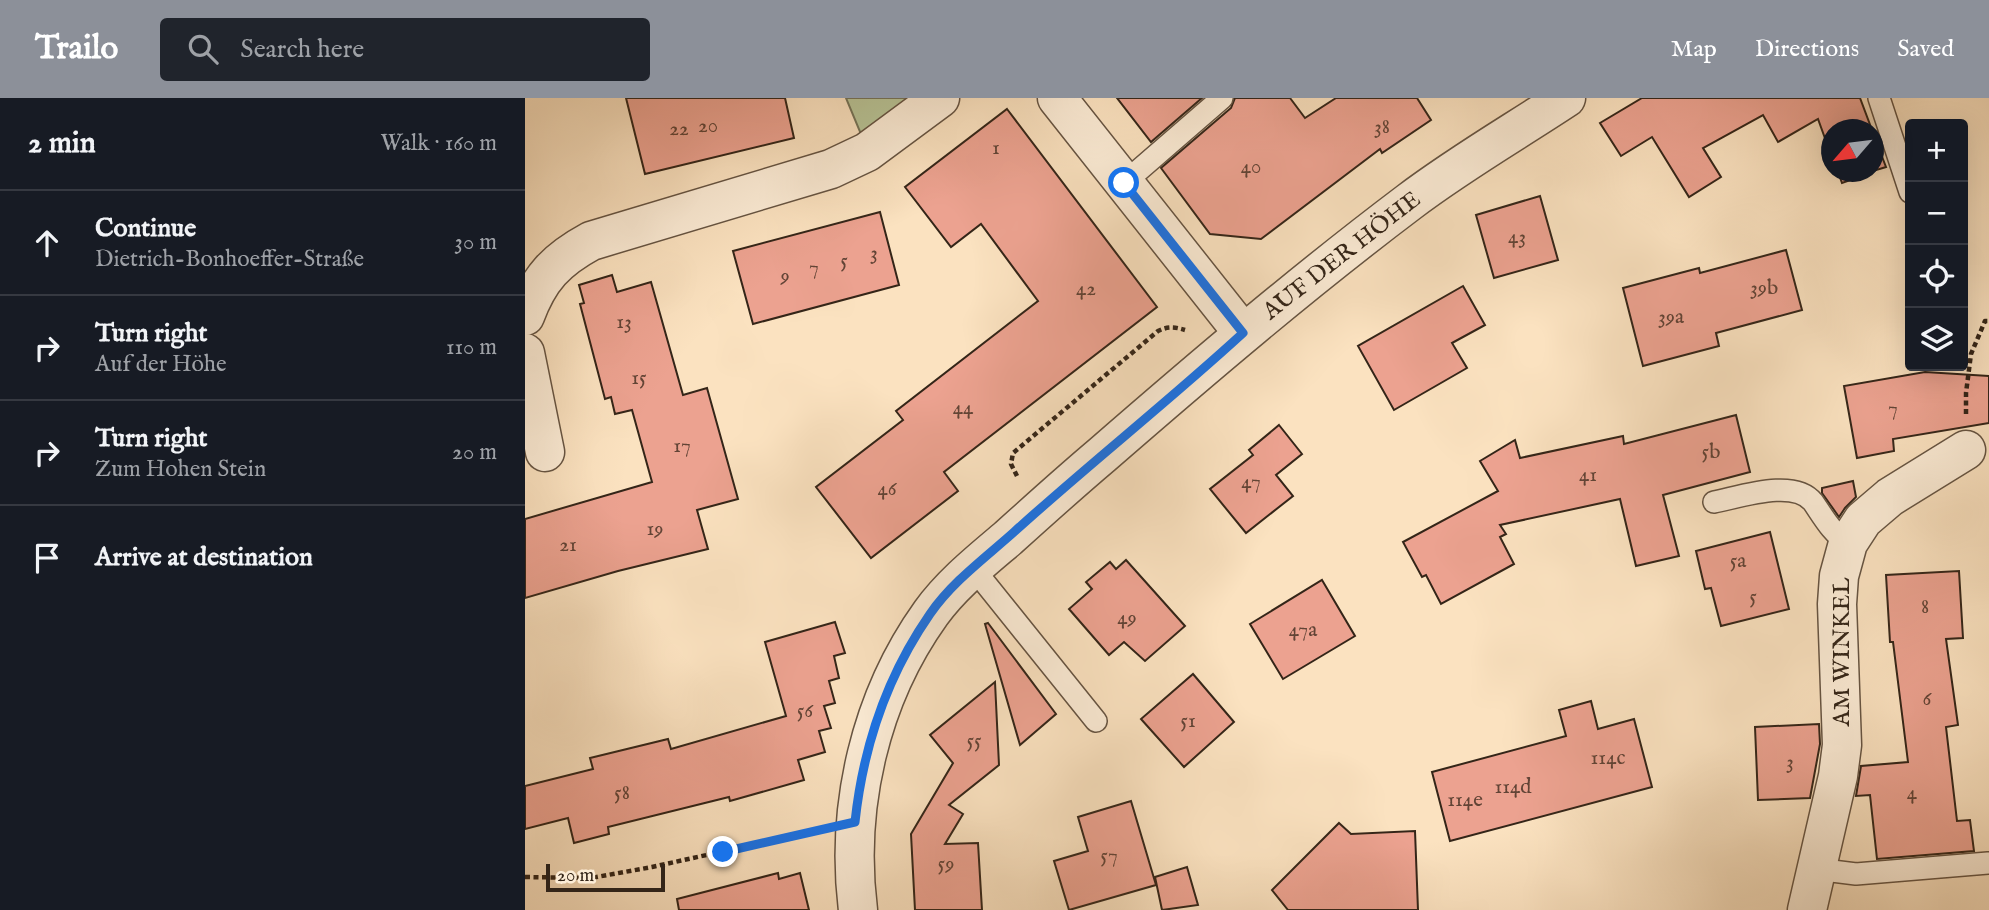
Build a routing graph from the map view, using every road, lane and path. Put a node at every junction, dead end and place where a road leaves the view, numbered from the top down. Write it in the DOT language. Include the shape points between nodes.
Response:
graph roads {
  1 [pos="940,98"];
  2 [pos="1056,98"];
  3 [pos="1222,98"];
  4 [pos="1566,98"];
  5 [pos="1879,98"];
  6 [pos="1907,182"];
  7 [pos="1124,183"];
  8 [pos="525,316"];
  9 [pos="1989,321"];
  10 [pos="1233,342"];
  11 [pos="525,353"];
  12 [pos="1966,450"];
  13 [pos="545,452"];
  14 [pos="1714,502"];
  15 [pos="1042,506"];
  16 [pos="1848,543"];
  17 [pos="973,568"];
  18 [pos="1096,721"];
  19 [pos="855,822"];
  20 [pos="1988,863"];
  21 [pos="1816,867"];
  22 [pos="525,877"];
  23 [pos="857,910"];
  24 [pos="1807,910"];
  1 -- 8 [label="street" via="867,152 831,169 591,241 551,268"];
  2 -- 7 [label="street"];
  3 -- 7 [label="lane"];
  4 -- 10 [label="street, AUF DER HÖHE" via="1458,166"];
  5 -- 6 [label="lane"];
  7 -- 10 [label="street"];
  9 -- 12 [label="path" via="1985,321 1971,354"];
  10 -- 15 [label="street, AUF DER HÖHE"];
  10 -- 15 [label="path" via="1165,327 1013,453 1016,475"];
  11 -- 13 [label="street"];
  12 -- 16 [label="street, AM WINKEL" via="1890,497 1863,520"];
  14 -- 16 [label="lane" via="1794,490 1807,495 1836,536"];
  15 -- 17 [label="street, AUF DER HÖHE"];
  16 -- 21 [label="street, AM WINKEL" via="1837,604 1842,745"];
  17 -- 18 [label="lane"];
  17 -- 19 [label="street, AUF DER HÖHE" via="931,613 888,690 872,734"];
  19 -- 22 [label="path" via="591,878"];
  19 -- 23 [label="street, AUF DER HÖHE"];
  20 -- 21 [label="lane" via="1856,874"];
  21 -- 24 [label="street, AM WINKEL"];
}
